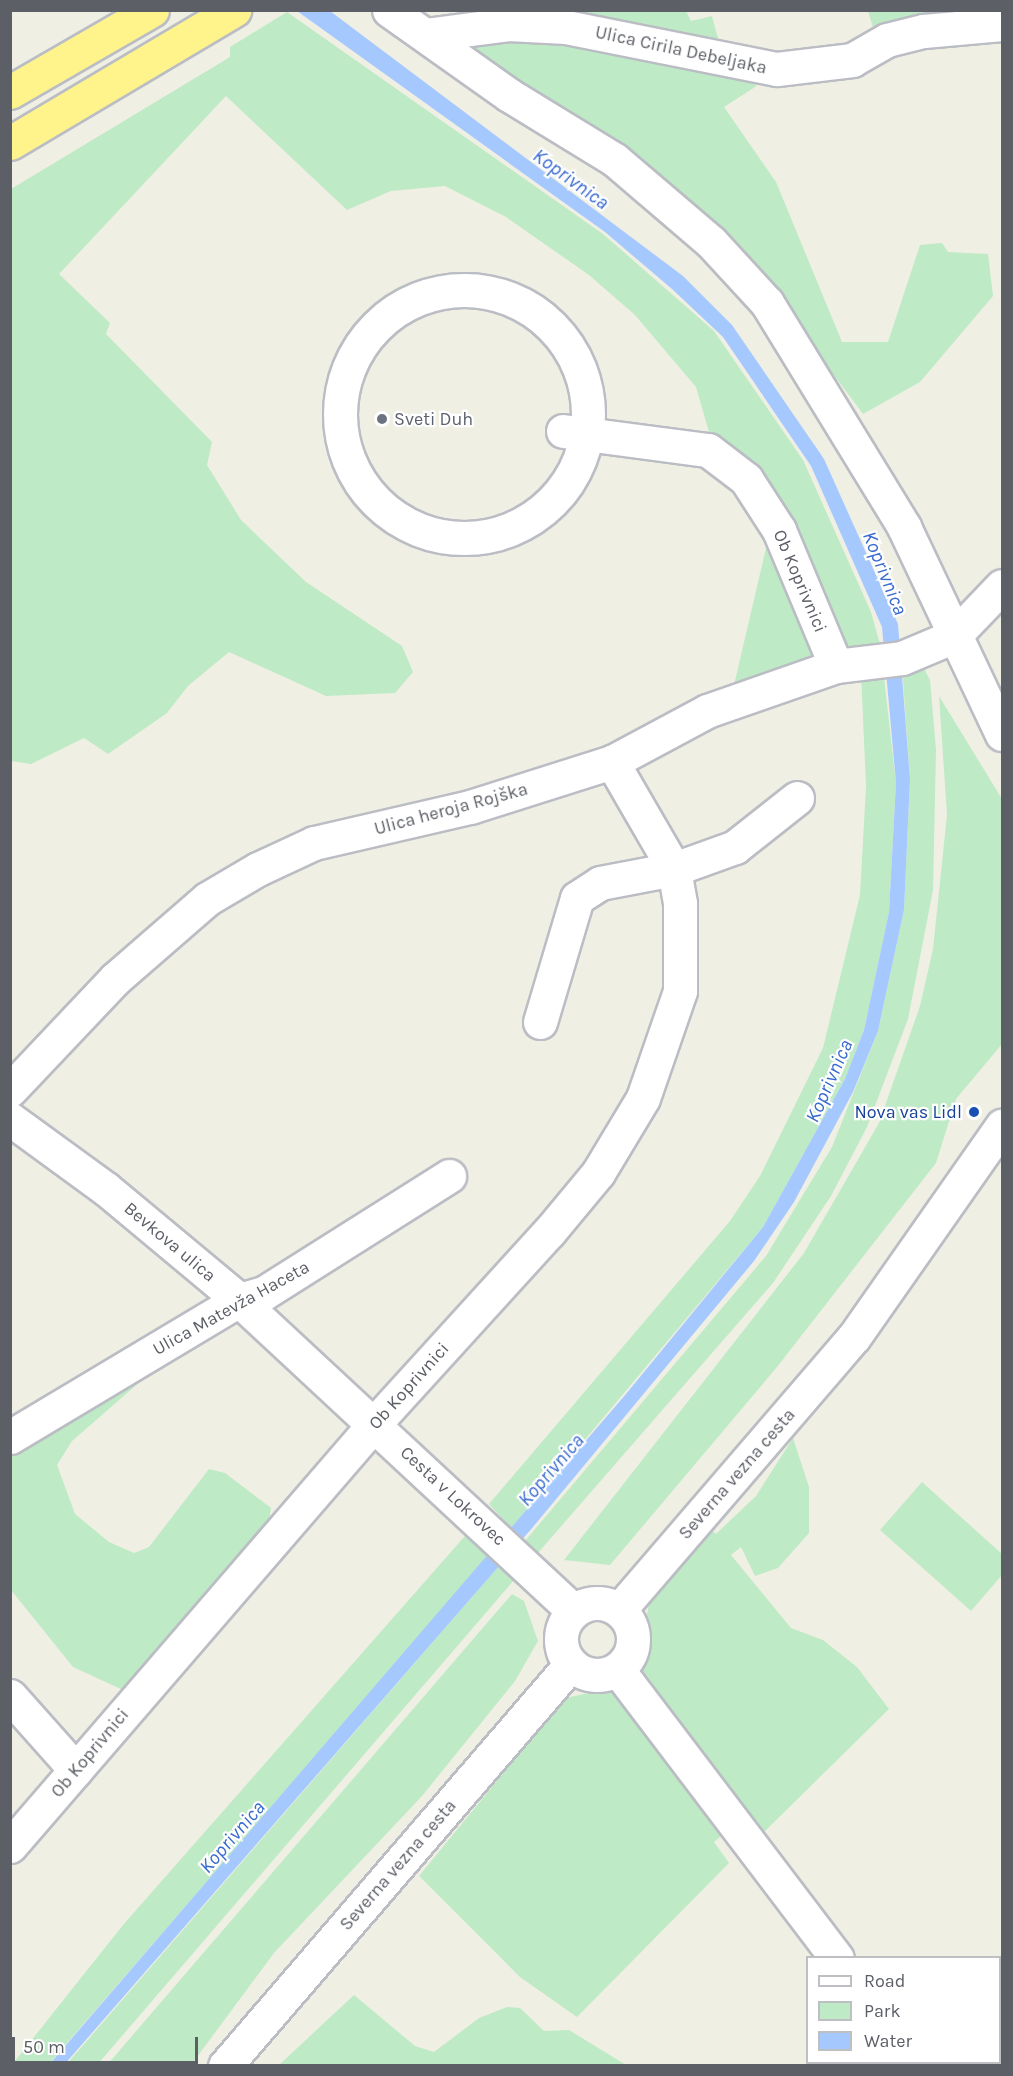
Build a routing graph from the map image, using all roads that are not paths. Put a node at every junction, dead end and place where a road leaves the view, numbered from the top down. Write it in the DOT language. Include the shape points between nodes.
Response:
graph roads {
  1 [pos="152,10"];
  2 [pos="389,10"];
  3 [pos="228,14"];
  4 [pos="1002,24"];
  5 [pos="425,35"];
  6 [pos="10,92"];
  7 [pos="10,143"];
  8 [pos="576,432"];
  9 [pos="1002,586"];
  10 [pos="954,636"];
  11 [pos="846,666"];
  12 [pos="1002,734"];
  13 [pos="612,762"];
  14 [pos="797,798"];
  15 [pos="674,869"];
  16 [pos="540,1022"];
  17 [pos="10,1090"];
  18 [pos="10,1119"];
  19 [pos="1002,1126"];
  20 [pos="449,1176"];
  21 [pos="239,1300"];
  22 [pos="375,1423"];
  23 [pos="10,1437"];
  24 [pos="620,1610"];
  25 [pos="574,1611"];
  26 [pos="571,1664"];
  27 [pos="618,1670"];
  28 [pos="10,1696"];
  29 [pos="76,1770"];
  30 [pos="10,1846"];
  31 [pos="835,1956"];
  32 [pos="225,2066"];
  1 -- 6 [label="highway"];
  2 -- 5 [label="street"];
  3 -- 7 [label="highway"];
  4 -- 5 [label="street, Ulica Cirila Debeljaka" via="924,31 887,40 852,60 777,69 566,27 508,24"];
  5 -- 10 [label="street" via="509,95 615,160 711,242 767,303 870,466"];
  8 -- 8 [label="street" via="586,383 565,339 529,306 483,290 434,292 390,313 357,350 340,396 343,444 364,489 400,521 446,538 495,535 539,514 572,478"];
  8 -- 11 [label="street, Ob Koprivnici" via="708,450 746,479 779,530"];
  9 -- 10 [label="street"];
  10 -- 11 [label="street, Ulica heroja Rojška" via="902,658"];
  10 -- 12 [label="street"];
  11 -- 13 [label="street, Ulica heroja Rojška" via="707,711"];
  13 -- 15 [label="street, Ob Koprivnici"];
  13 -- 17 [label="street, Ulica heroja Rojška" via="470,807 314,843 258,869 207,898 116,979"];
  14 -- 15 [label="street" via="735,847"];
  15 -- 16 [label="street" via="600,883 577,898"];
  15 -- 22 [label="street, Ob Koprivnici" via="680,991 643,1098 598,1173 556,1224"];
  18 -- 21 [label="street, Bevkova ulica" via="106,1189"];
  19 -- 24 [label="street, Severna vezna cesta" via="854,1337"];
  20 -- 21 [label="street, Ulica Matevža Haceta" via="264,1293"];
  21 -- 22 [label="street, Bevkova ulica"];
  21 -- 23 [label="street, Ulica Matevža Haceta"];
  22 -- 25 [label="street, Cesta v Lokrovec"];
  22 -- 29 [label="street, Ob Koprivnici"];
  24 -- 25 [label="street" via="596,1603"];
  24 -- 27 [label="street" via="633,1630 634,1642"];
  25 -- 26 [label="street" via="562,1631"];
  26 -- 27 [label="street" via="591,1675"];
  26 -- 32 [label="street, Severna vezna cesta"];
  27 -- 31 [label="street"];
  28 -- 29 [label="street"];
  29 -- 30 [label="street, Ob Koprivnici"];
}
